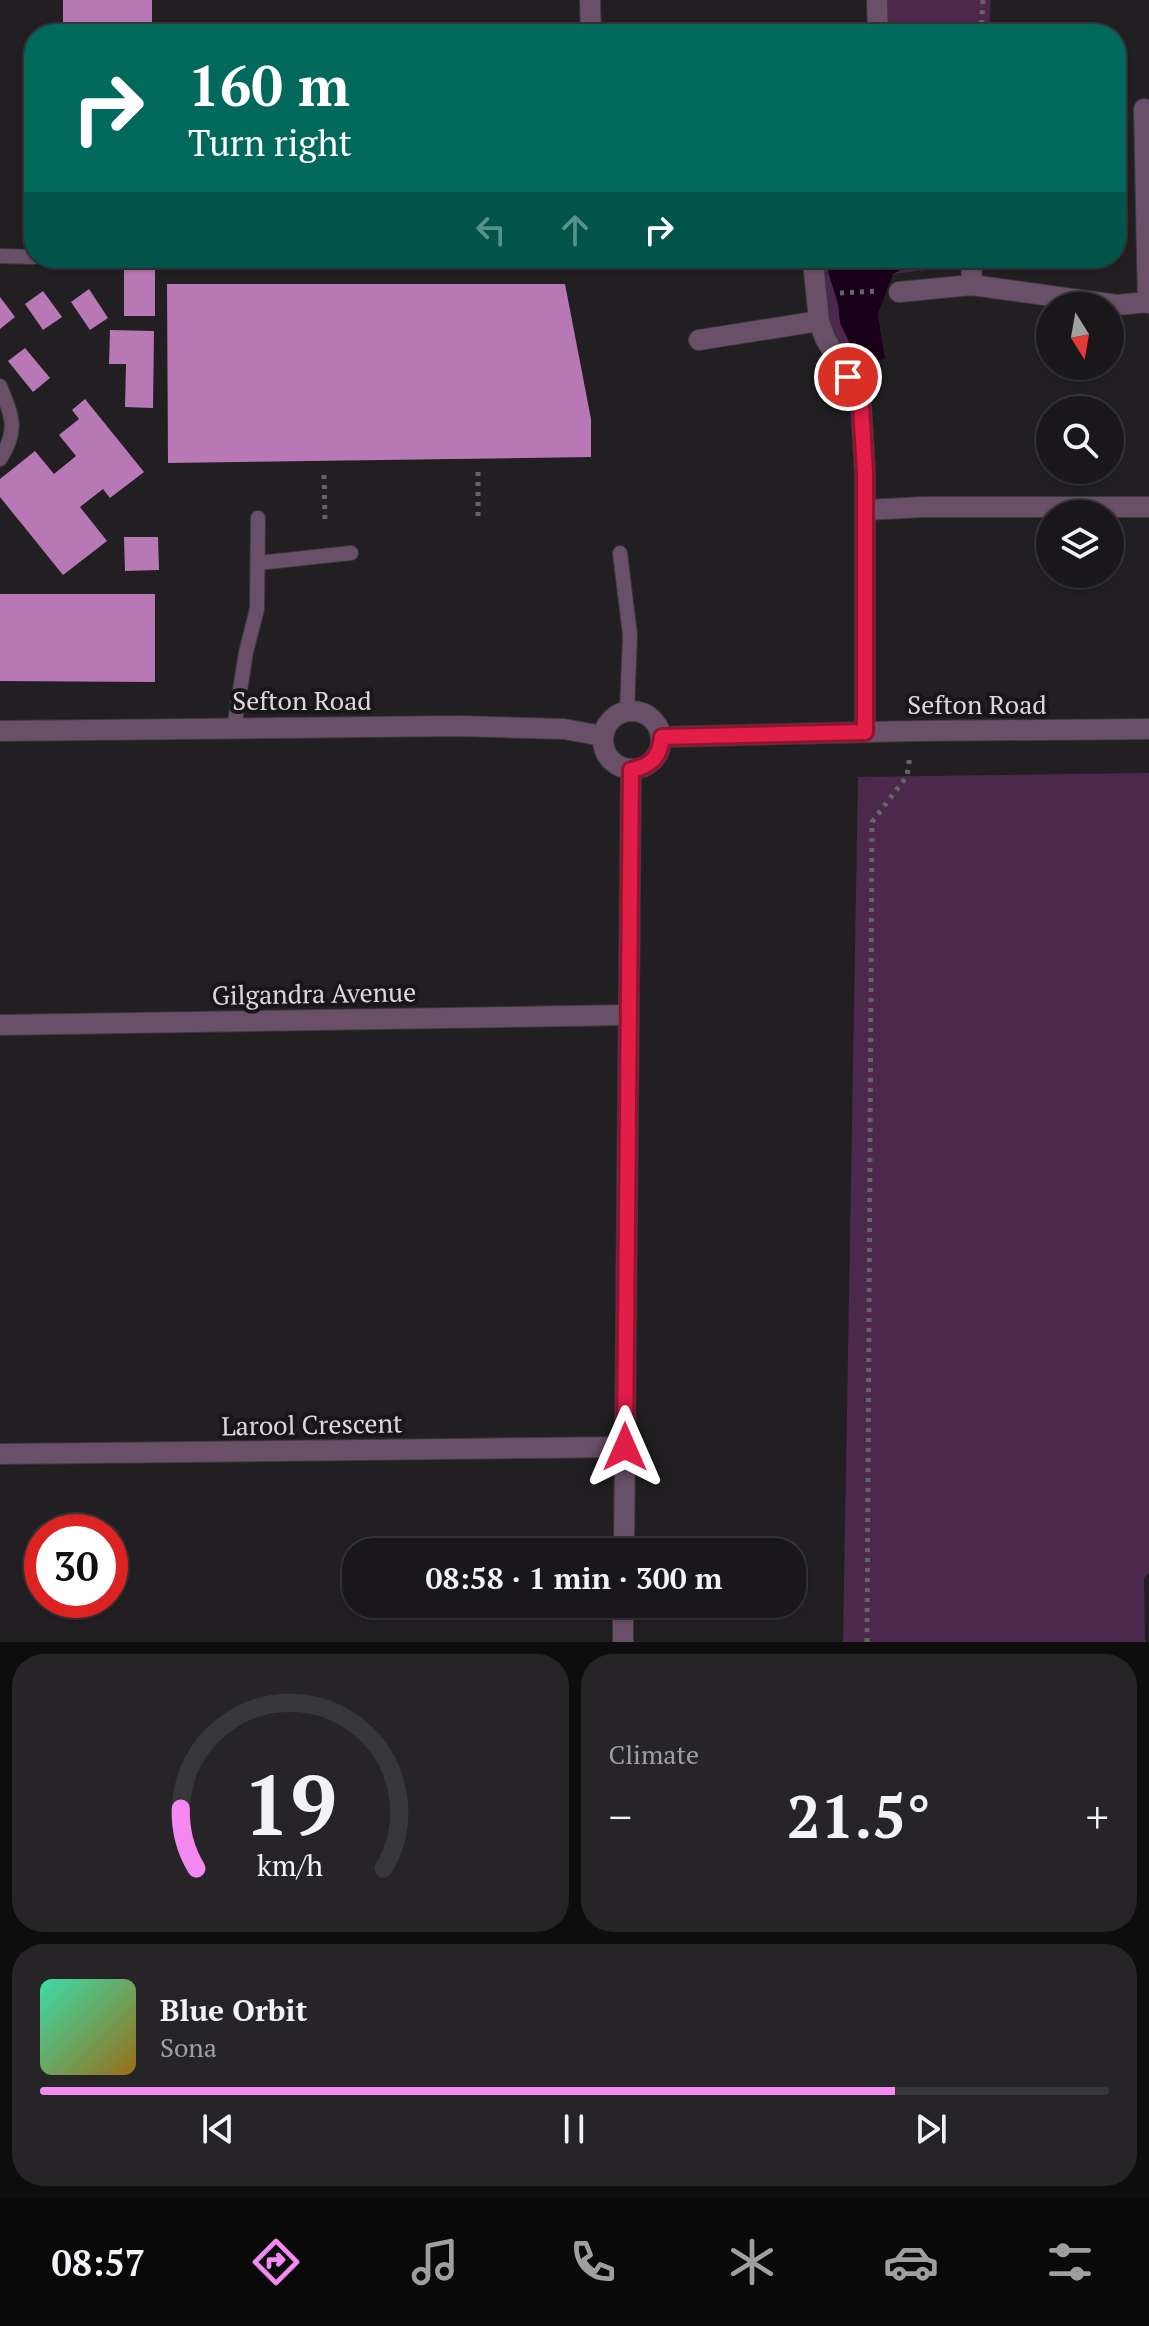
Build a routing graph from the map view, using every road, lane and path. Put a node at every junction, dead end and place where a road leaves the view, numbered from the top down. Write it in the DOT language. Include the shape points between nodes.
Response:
graph roads {
  1 [pos="590,0"];
  2 [pos="877,0"];
  3 [pos="983,0"];
  4 [pos="591,24"];
  5 [pos="878,24"];
  6 [pos="982,24"];
  7 [pos="1144,109"];
  8 [pos="0,256"];
  9 [pos="24,257"];
  10 [pos="815,268"];
  11 [pos="971,268"];
  12 [pos="972,285"];
  13 [pos="899,292"];
  14 [pos="837,293"];
  15 [pos="1148,302"];
  16 [pos="819,321"];
  17 [pos="699,340"];
  18 [pos="0,386"];
  19 [pos="0,459"];
  20 [pos="478,472"];
  21 [pos="324,475"];
  22 [pos="1149,507"];
  23 [pos="865,510"];
  24 [pos="258,518"];
  25 [pos="478,520"];
  26 [pos="325,522"];
  27 [pos="351,553"];
  28 [pos="620,553"];
  29 [pos="258,563"];
  30 [pos="627,711"];
  31 [pos="234,728"];
  32 [pos="1149,729"];
  33 [pos="0,731"];
  34 [pos="914,731"];
  35 [pos="865,732"];
  36 [pos="603,736"];
  37 [pos="662,737"];
  38 [pos="631,770"];
  39 [pos="628,1015"];
  40 [pos="0,1025"];
  41 [pos="625,1447"];
  42 [pos="0,1454"];
  43 [pos="624,1538"];
  44 [pos="623,1618"];
  45 [pos="623,1642"];
  46 [pos="867,1642"];
  1 -- 4 [label="street"];
  2 -- 5 [label="street"];
  3 -- 6 [label="path"];
  7 -- 15 [label="street"];
  8 -- 9 [label="lane"];
  10 -- 16 [label="street"];
  11 -- 12 [label="street"];
  12 -- 13 [label="street"];
  12 -- 15 [label="street" via="1117,305"];
  13 -- 14 [label="path"];
  16 -- 17 [label="street"];
  16 -- 23 [label="street" via="861,406"];
  18 -- 19 [label="lane" via="12,416 11,443"];
  20 -- 25 [label="path"];
  21 -- 26 [label="path"];
  22 -- 23 [label="street"];
  23 -- 35 [label="street"];
  24 -- 29 [label="lane"];
  27 -- 29 [label="lane"];
  28 -- 30 [label="lane" via="630,635"];
  29 -- 31 [label="lane" via="257,609"];
  30 -- 36 [label="street" via="615,715"];
  30 -- 37 [label="street" via="650,716"];
  31 -- 33 [label="street, Sefton Road"];
  31 -- 36 [label="street, Sefton Road" via="474,727 564,729"];
  32 -- 34 [label="street, Sefton Road"];
  34 -- 35 [label="street, Sefton Road"];
  34 -- 46 [label="path" via="907,776 872,822"];
  35 -- 37 [label="street, Sefton Road"];
  36 -- 38 [label="street" via="610,759"];
  37 -- 38 [label="street" via="654,760"];
  38 -- 39 [label="street"];
  39 -- 40 [label="street, Gilgandra Avenue"];
  39 -- 41 [label="street"];
  41 -- 42 [label="street, Larool Crescent"];
  41 -- 43 [label="street"];
  44 -- 45 [label="street"];
}
